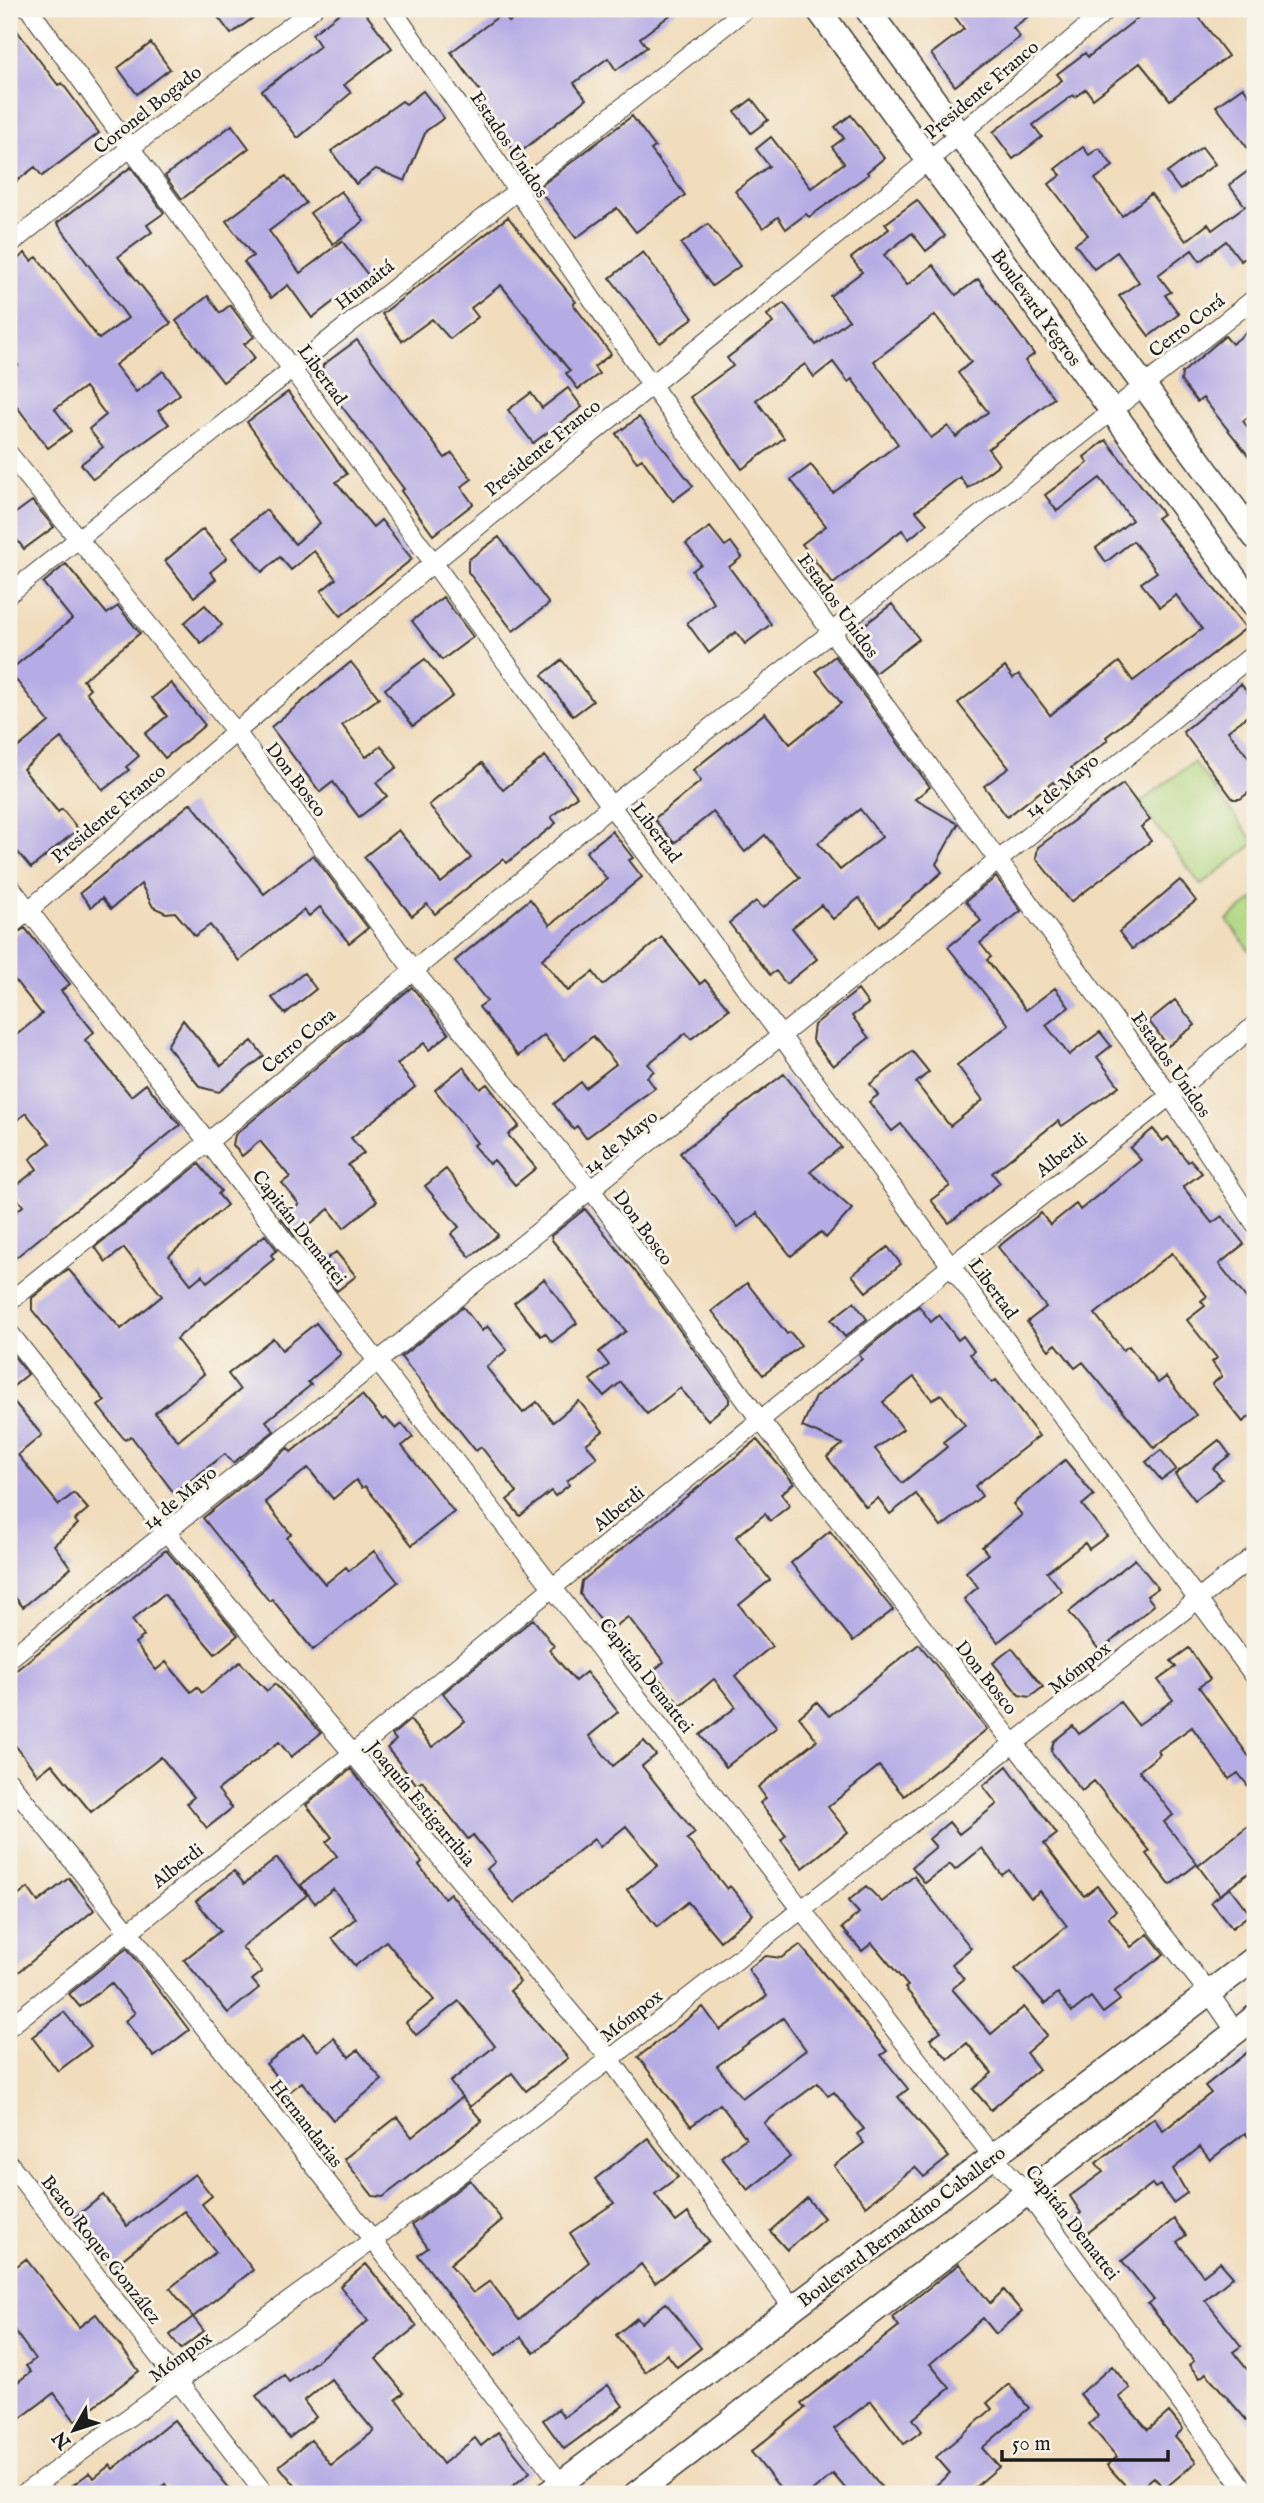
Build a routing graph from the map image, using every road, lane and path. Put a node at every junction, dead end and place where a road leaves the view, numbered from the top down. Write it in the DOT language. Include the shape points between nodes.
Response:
graph roads {
  1 [pos="29,9"];
  2 [pos="313,9"];
  3 [pos="392,9"];
  4 [pos="746,9"];
  5 [pos="818,9"];
  6 [pos="867,9"];
  7 [pos="1108,9"];
  8 [pos="958,133"];
  9 [pos="130,148"];
  10 [pos="929,160"];
  11 [pos="516,191"];
  12 [pos="9,245"];
  13 [pos="1255,298"];
  14 [pos="292,368"];
  15 [pos="652,386"];
  16 [pos="1144,386"];
  17 [pos="1112,410"];
  18 [pos="9,454"];
  19 [pos="1255,537"];
  20 [pos="78,539"];
  21 [pos="434,562"];
  22 [pos="9,594"];
  23 [pos="1255,606"];
  24 [pos="832,632"];
  25 [pos="1255,653"];
  26 [pos="236,732"];
  27 [pos="611,806"];
  28 [pos="1000,862"];
  29 [pos="9,885"];
  30 [pos="28,909"];
  31 [pos="9,927"];
  32 [pos="414,971"];
  33 [pos="1255,1025"];
  34 [pos="783,1036"];
  35 [pos="1170,1096"];
  36 [pos="208,1142"];
  37 [pos="592,1191"];
  38 [pos="1255,1224"];
  39 [pos="951,1266"];
  40 [pos="9,1302"];
  41 [pos="9,1332"];
  42 [pos="379,1364"];
  43 [pos="760,1420"];
  44 [pos="167,1533"];
  45 [pos="1255,1555"];
  46 [pos="552,1588"];
  47 [pos="1198,1600"];
  48 [pos="9,1659"];
  49 [pos="1255,1677"];
  50 [pos="1013,1745"];
  51 [pos="353,1753"];
  52 [pos="9,1781"];
  53 [pos="800,1908"];
  54 [pos="128,1931"];
  55 [pos="1255,1958"];
  56 [pos="1209,1993"];
  57 [pos="1246,2024"];
  58 [pos="9,2027"];
  59 [pos="610,2059"];
  60 [pos="993,2157"];
  61 [pos="9,2163"];
  62 [pos="1027,2193"];
  63 [pos="373,2240"];
  64 [pos="793,2308"];
  65 [pos="179,2383"];
  66 [pos="559,2491"];
  67 [pos="23,2494"];
  68 [pos="265,2494"];
  69 [pos="636,2494"];
  70 [pos="1248,2494"];
  1 -- 9 [label="street, Libertad"];
  2 -- 9 [label="street, Coronel Bogado"];
  3 -- 11 [label="street, Estados Unidos"];
  4 -- 11 [label="street, Humaitá"];
  5 -- 10 [label="main road, Boulevard Yegros"];
  6 -- 8 [label="main road, Boulevard Yegros"];
  7 -- 8 [label="street, Presidente Franco"];
  8 -- 10 [label="street, Presidente Franco"];
  8 -- 16 [label="main road, Boulevard Yegros"];
  9 -- 12 [label="street, Coronel Bogado"];
  9 -- 14 [label="street, Libertad"];
  10 -- 15 [label="street, Presidente Franco"];
  10 -- 17 [label="main road, Boulevard Yegros"];
  11 -- 14 [label="street, Humaitá"];
  11 -- 15 [label="street, Estados Unidos"];
  13 -- 16 [label="street, Cerro Corá"];
  14 -- 20 [label="street, Humaitá"];
  14 -- 21 [label="street, Libertad"];
  15 -- 21 [label="street, Presidente Franco"];
  15 -- 24 [label="street, Estados Unidos"];
  16 -- 17 [label="street, Cerro Corá"];
  16 -- 19 [label="main road, Boulevard Yegros"];
  17 -- 23 [label="main road, Boulevard Yegros"];
  17 -- 24 [label="street, Cerro Corá"];
  18 -- 20 [label="street, Don Bosco"];
  20 -- 22 [label="street, Humaitá"];
  20 -- 26 [label="street, Don Bosco"];
  21 -- 26 [label="street, Presidente Franco"];
  21 -- 27 [label="street, Libertad"];
  24 -- 27 [label="street, Cerro Cora"];
  24 -- 28 [label="street, Estados Unidos"];
  25 -- 28 [label="street, 14 de Mayo"];
  26 -- 30 [label="street, Presidente Franco"];
  26 -- 32 [label="street, Don Bosco"];
  27 -- 32 [label="street, Cerro Cora"];
  27 -- 34 [label="street, Libertad"];
  28 -- 34 [label="street, 14 de Mayo"];
  28 -- 35 [label="street, Estados Unidos"];
  29 -- 30 [label="street, Capitán Demattei"];
  30 -- 31 [label="street, Presidente Franco"];
  30 -- 36 [label="street, Capitán Demattei"];
  32 -- 36 [label="street, Cerro Cora"];
  32 -- 37 [label="street, Don Bosco"];
  33 -- 35 [label="street, Alberdi"];
  34 -- 37 [label="street, 14 de Mayo"];
  34 -- 39 [label="street, Libertad"];
  35 -- 38 [label="street, Estados Unidos"];
  35 -- 39 [label="street, Alberdi"];
  36 -- 40 [label="street, Cerro Cora"];
  36 -- 42 [label="street, Capitán Demattei"];
  37 -- 42 [label="street, 14 de Mayo"];
  37 -- 43 [label="street, Don Bosco"];
  39 -- 43 [label="street, Alberdi"];
  39 -- 47 [label="street, Libertad"];
  41 -- 44 [label="street, Joaquín Estigarribia"];
  42 -- 44 [label="street, 14 de Mayo"];
  42 -- 46 [label="street, Capitán Demattei"];
  43 -- 46 [label="street, Alberdi"];
  43 -- 50 [label="street, Don Bosco"];
  44 -- 48 [label="street, 14 de Mayo"];
  44 -- 51 [label="street, Joaquín Estigarribia"];
  45 -- 47 [label="street, Mómpox"];
  46 -- 51 [label="street, Alberdi"];
  46 -- 53 [label="street, Capitán Demattei"];
  47 -- 49 [label="street, Libertad"];
  47 -- 50 [label="street, Mómpox"];
  50 -- 53 [label="street, Mómpox"];
  50 -- 56 [label="street, Don Bosco"];
  51 -- 54 [label="street, Alberdi"];
  51 -- 59 [label="street, Joaquín Estigarribia"];
  52 -- 54 [label="street, Hernandarias"];
  53 -- 59 [label="street, Mómpox"];
  53 -- 60 [label="street, Capitán Demattei"];
  54 -- 58 [label="street, Alberdi"];
  54 -- 63 [label="street, Hernandarias"];
  55 -- 56 [label="main road, Boulevard Bernardino Caballero"];
  56 -- 57 [label="street, Don Bosco"];
  56 -- 60 [label="main road, Boulevard Bernardino Caballero"];
  57 -- 62 [label="main road"];
  59 -- 63 [label="street, Mómpox"];
  59 -- 64 [label="street, Joaquín Estigarribia"];
  60 -- 62 [label="street, Capitán Demattei"];
  60 -- 64 [label="main road, Boulevard Bernardino Caballero"];
  61 -- 65 [label="street, Beato Roque González"];
  62 -- 69 [label="main road"];
  62 -- 70 [label="street, Capitán Demattei"];
  63 -- 65 [label="street, Mómpox"];
  63 -- 66 [label="street, Hernandarias"];
  64 -- 66 [label="main road, Boulevard Bernardino Caballero"];
  65 -- 67 [label="street, Mómpox"];
  65 -- 68 [label="street, Beato Roque González"];
}
